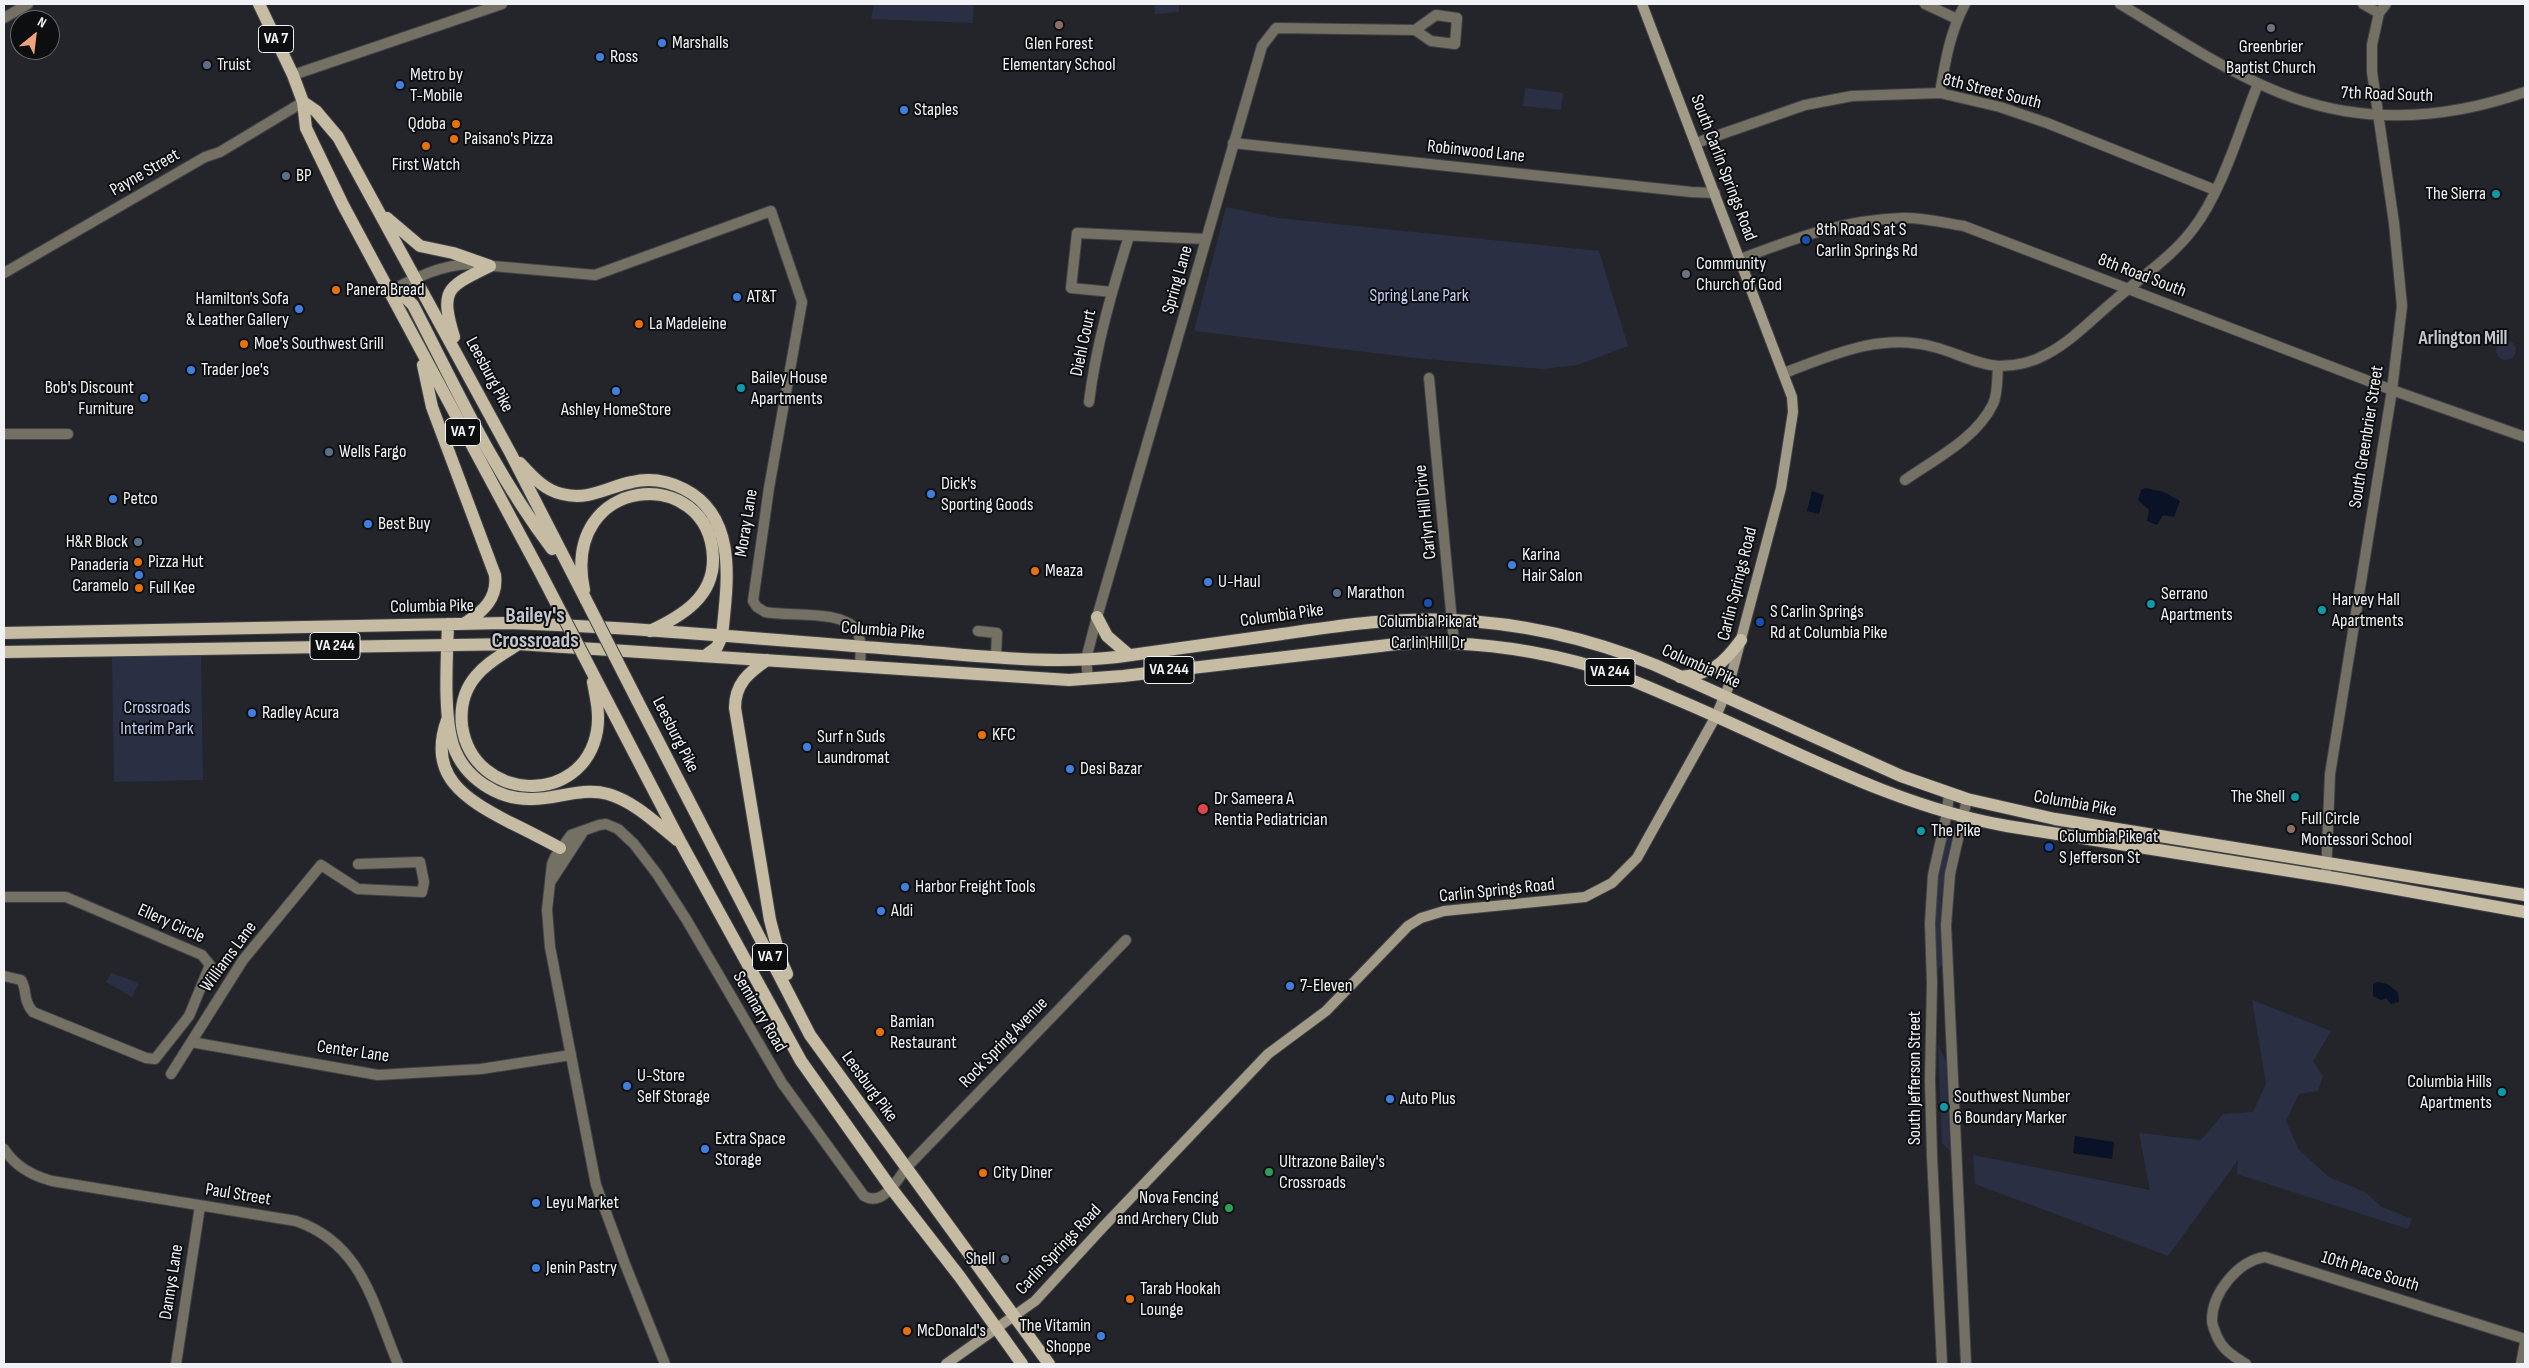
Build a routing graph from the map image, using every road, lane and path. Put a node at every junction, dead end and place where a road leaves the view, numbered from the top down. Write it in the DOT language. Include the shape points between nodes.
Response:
graph roads {
  1 [pos="28,4"];
  2 [pos="259,4"];
  3 [pos="502,4"];
  4 [pos="1642,4"];
  5 [pos="1925,4"];
  6 [pos="1965,4"];
  7 [pos="2120,4"];
  8 [pos="2363,4"];
  9 [pos="2386,4"];
  10 [pos="2380,13"];
  11 [pos="4,18"];
  12 [pos="1957,19"];
  13 [pos="1415,30"];
  14 [pos="293,75"];
  15 [pos="2258,84"];
  16 [pos="2525,92"];
  17 [pos="1940,93"];
  18 [pos="303,102"];
  19 [pos="2378,114"];
  20 [pos="1233,142"];
  21 [pos="1696,143"];
  22 [pos="2215,190"];
  23 [pos="1715,193"];
  24 [pos="379,211"];
  25 [pos="1129,236"];
  26 [pos="1206,239"];
  27 [pos="1740,258"];
  28 [pos="490,266"];
  29 [pos="4,273"];
  30 [pos="416,278"];
  31 [pos="2130,288"];
  32 [pos="388,292"];
  33 [pos="1112,292"];
  34 [pos="421,353"];
  35 [pos="462,363"];
  36 [pos="1998,366"];
  37 [pos="1784,373"];
  38 [pos="1429,378"];
  39 [pos="2392,390"];
  40 [pos="1089,402"];
  41 [pos="4,434"];
  42 [pos="68,434"];
  43 [pos="2525,437"];
  44 [pos="511,454"];
  45 [pos="1905,480"];
  46 [pos="1772,517"];
  47 [pos="576,574"];
  48 [pos="1097,617"];
  49 [pos="1451,620"];
  50 [pos="464,623"];
  51 [pos="448,624"];
  52 [pos="649,631"];
  53 [pos="978,631"];
  54 [pos="4,633"];
  55 [pos="722,636"];
  56 [pos="1741,640"];
  57 [pos="1454,643"];
  58 [pos="448,644"];
  59 [pos="518,644"];
  60 [pos="861,646"];
  61 [pos="4,652"];
  62 [pos="1129,655"];
  63 [pos="706,656"];
  64 [pos="996,656"];
  65 [pos="1086,659"];
  66 [pos="767,660"];
  67 [pos="860,667"];
  68 [pos="591,670"];
  69 [pos="1680,677"];
  70 [pos="1088,679"];
  71 [pos="1725,697"];
  72 [pos="448,716"];
  73 [pos="1716,716"];
  74 [pos="1949,793"];
  75 [pos="1967,798"];
  76 [pos="1947,813"];
  77 [pos="1962,817"];
  78 [pos="583,832"];
  79 [pos="681,844"];
  80 [pos="560,848"];
  81 [pos="2326,862"];
  82 [pos="358,864"];
  83 [pos="2326,877"];
  84 [pos="551,881"];
  85 [pos="2525,895"];
  86 [pos="4,897"];
  87 [pos="2525,912"];
  88 [pos="1126,940"];
  89 [pos="4,976"];
  90 [pos="810,1035"];
  91 [pos="191,1042"];
  92 [pos="571,1055"];
  93 [pos="171,1074"];
  94 [pos="4,1149"];
  95 [pos="906,1168"];
  96 [pos="891,1188"];
  97 [pos="200,1206"];
  98 [pos="1015,1317"];
  99 [pos="997,1330"];
  100 [pos="2525,1339"];
  101 [pos="2525,1343"];
  102 [pos="176,1364"];
  103 [pos="398,1364"];
  104 [pos="665,1364"];
  105 [pos="946,1364"];
  106 [pos="1022,1364"];
  107 [pos="1049,1364"];
  108 [pos="1942,1364"];
  109 [pos="1966,1364"];
  110 [pos="2246,1364"];
  111 [pos="2521,1364"];
  1 -- 11 [label="street"];
  2 -- 14 [label="main road, VA 7"];
  3 -- 14 [label="street"];
  4 -- 21 [label="main road, South Carlin Springs Road"];
  5 -- 12 [label="street"];
  6 -- 12 [label="street"];
  7 -- 15 [label="street, 7th Road South"];
  8 -- 10 [label="street"];
  9 -- 10 [label="street, South Greenbrier Street"];
  10 -- 19 [label="street, South Greenbrier Street" via="2372,45"];
  12 -- 17 [label="street"];
  13 -- 20 [label="street, Spring Lane" via="1276,28 1262,46"];
  14 -- 18 [label="main road, VA 7"];
  15 -- 19 [label="street, 7th Road South" via="2294,99 2340,111"];
  15 -- 22 [label="street"];
  16 -- 19 [label="street, 7th Road South" via="2460,111 2424,115"];
  17 -- 21 [label="street, 8th Street South" via="1852,96 1805,105"];
  17 -- 22 [label="street, 8th Street South" via="2047,123"];
  18 -- 24 [label="main road, Leesburg Pike / VA 7" via="316,110 338,136"];
  18 -- 29 [label="street, Payne Street"];
  18 -- 32 [label="main road, VA 7" via="306,128"];
  19 -- 39 [label="street, South Greenbrier Street" via="2402,306"];
  20 -- 23 [label="street, Robinwood Lane"];
  20 -- 26 [label="street, Spring Lane"];
  21 -- 23 [label="main road, South Carlin Springs Road"];
  22 -- 31 [label="street" via="2194,229"];
  23 -- 27 [label="main road, South Carlin Springs Road"];
  24 -- 28 [label="main road" via="420,246 453,252"];
  24 -- 30 [label="main road, Leesburg Pike / VA 7"];
  25 -- 26 [label="street, Diehl Court"];
  25 -- 33 [label="street, Diehl Court"];
  25 -- 33 [label="street, Diehl Court" via="1078,233 1071,288"];
  26 -- 48 [label="street, Spring Lane"];
  27 -- 31 [label="street, 8th Road South" via="1848,222 1905,218 1964,226"];
  27 -- 37 [label="main road, South Carlin Springs Road"];
  28 -- 30 [label="street" via="451,265"];
  28 -- 35 [label="main road" via="458,282 448,297 447,312"];
  28 -- 60 [label="street, Moray Lane" via="595,275 771,211 802,302 753,601 765,612 844,620 857,629"];
  30 -- 32 [label="street"];
  30 -- 35 [label="main road, Leesburg Pike / VA 7"];
  31 -- 36 [label="street" via="2047,354 2020,364"];
  31 -- 39 [label="street, 8th Road South"];
  32 -- 34 [label="main road, VA 7"];
  32 -- 47 [label="main road" via="404,296 414,305 498,470 523,510"];
  33 -- 40 [label="street, Diehl Court" via="1094,365"];
  34 -- 50 [label="main road" via="432,407 495,575 490,601"];
  34 -- 68 [label="main road, VA 7, bridge"];
  35 -- 44 [label="main road, Leesburg Pike / VA 7"];
  36 -- 37 [label="street" via="1934,346 1908,342 1850,348"];
  36 -- 45 [label="street" via="1994,403 1978,426"];
  37 -- 46 [label="main road, South Carlin Springs Road" via="1793,412 1787,457"];
  38 -- 49 [label="street, Carlyn Hill Drive"];
  39 -- 43 [label="street, 8th Road South"];
  39 -- 81 [label="street, South Greenbrier Street" via="2330,774"];
  41 -- 42 [label="street"];
  44 -- 47 [label="main road, Leesburg Pike / VA 7"];
  44 -- 55 [label="main road" via="542,485 562,494 590,496 646,480 673,484 698,498 714,516 725,543"];
  46 -- 56 [label="main road, Carlin Springs Road"];
  47 -- 52 [label="main road" via="588,529 602,510 612,504 651,493 674,499 688,507 710,538 713,567 708,585 690,608"];
  47 -- 90 [label="main road, Leesburg Pike / VA 7, bridge" via="586,600"];
  48 -- 62 [label="main road" via="1107,636"];
  48 -- 65 [label="street, Spring Lane"];
  49 -- 57 [label="street, Carlyn Hill Drive"];
  49 -- 62 [label="main road, Columbia Pike / VA 244" via="1370,622"];
  49 -- 69 [label="main road, Columbia Pike / VA 244" via="1512,626 1569,637 1621,652"];
  50 -- 51 [label="main road, Columbia Pike / VA 244"];
  50 -- 52 [label="main road, Columbia Pike / VA 244"];
  51 -- 54 [label="main road, Columbia Pike / VA 244"];
  51 -- 58 [label="main road"];
  52 -- 55 [label="main road, Columbia Pike / VA 244"];
  53 -- 64 [label="street" via="997,633"];
  55 -- 60 [label="main road, Columbia Pike / VA 244"];
  55 -- 63 [label="main road" via="717,647"];
  56 -- 69 [label="main road" via="1717,667"];
  56 -- 71 [label="main road, Carlin Springs Road"];
  57 -- 70 [label="main road, Columbia Pike / VA 244" via="1348,648"];
  57 -- 73 [label="main road, Columbia Pike / VA 244" via="1515,649 1595,667"];
  58 -- 59 [label="main road, Columbia Pike / VA 244"];
  58 -- 61 [label="main road, Columbia Pike / VA 244"];
  58 -- 72 [label="main road"];
  59 -- 63 [label="main road, Columbia Pike / VA 244"];
  59 -- 68 [label="main road" via="480,672 468,689 462,706 463,733 474,756 490,773 509,783 548,785 570,774 587,756 597,730 598,705"];
  60 -- 64 [label="main road, Columbia Pike / VA 244"];
  60 -- 67 [label="street, Moray Lane"];
  62 -- 65 [label="main road, Columbia Pike / VA 244"];
  63 -- 66 [label="main road, Columbia Pike / VA 244"];
  64 -- 65 [label="main road, Columbia Pike / VA 244"];
  65 -- 70 [label="street, Spring Lane"];
  66 -- 67 [label="main road, Columbia Pike / VA 244"];
  66 -- 90 [label="main road" via="741,683 735,708 770,920 780,958"];
  67 -- 70 [label="main road, Columbia Pike / VA 244" via="1021,678"];
  68 -- 79 [label="main road, VA 7"];
  69 -- 71 [label="main road, Columbia Pike / VA 244"];
  71 -- 73 [label="main road, Carlin Springs Road"];
  71 -- 74 [label="main road, Columbia Pike / VA 244" via="1888,771"];
  72 -- 79 [label="main road" via="456,754 476,779 488,788 517,798 533,799 584,792 606,794 633,806"];
  72 -- 80 [label="main road" via="440,748 447,773 456,787 477,805"];
  73 -- 76 [label="main road, Columbia Pike / VA 244" via="1848,776"];
  73 -- 98 [label="main road, Carlin Springs Road" via="1637,858 1612,883 1578,899 1444,911 1408,926 1326,1011 1268,1054 1050,1287"];
  74 -- 75 [label="main road, Columbia Pike"];
  74 -- 76 [label="street, South Jefferson Street"];
  75 -- 77 [label="street, South Jefferson Street"];
  75 -- 81 [label="main road, Columbia Pike" via="2048,818"];
  76 -- 77 [label="main road, Columbia Pike"];
  76 -- 108 [label="street, South Jefferson Street" via="1935,864 1930,923 1932,1156"];
  77 -- 83 [label="main road, Columbia Pike"];
  77 -- 109 [label="street, South Jefferson Street" via="1949,879 1946,925"];
  78 -- 80 [label="street, Seminary Road" via="570,836"];
  78 -- 84 [label="street"];
  78 -- 96 [label="street, Seminary Road" via="599,825 612,826 634,844 686,919 782,1083 833,1156 868,1198 879,1197"];
  79 -- 96 [label="main road, VA 7" via="801,1061"];
  80 -- 84 [label="street" via="552,864"];
  81 -- 83 [label="street, South Greenbrier Street"];
  81 -- 85 [label="main road, Columbia Pike"];
  82 -- 91 [label="street, Williams Lane" via="420,862 424,882 422,892 358,889 321,865 243,960"];
  83 -- 87 [label="main road, Columbia Pike"];
  84 -- 92 [label="street" via="547,910 550,947"];
  86 -- 89 [label="street, Ellery Circle" via="66,897 202,955 210,965 189,1016 155,1059 33,1012 26,1003 21,980"];
  88 -- 95 [label="street, Rock Spring Avenue"];
  90 -- 95 [label="main road, Leesburg Pike / VA 7"];
  91 -- 92 [label="street, Center Lane" via="378,1075 481,1069"];
  91 -- 93 [label="street, Williams Lane"];
  92 -- 104 [label="street" via="596,1185"];
  94 -- 97 [label="street, Paul Street" via="24,1168 52,1182"];
  95 -- 96 [label="street, Seminary Road"];
  95 -- 98 [label="main road, Leesburg Pike / VA 7"];
  96 -- 99 [label="main road, VA 7"];
  97 -- 102 [label="street, Dannys Lane"];
  97 -- 103 [label="street, Paul Street" via="296,1221 325,1234 338,1244 359,1271"];
  98 -- 99 [label="main road, Carlin Springs Road"];
  98 -- 107 [label="main road, Leesburg Pike / VA 7"];
  99 -- 105 [label="main road, Carlin Springs Road"];
  99 -- 106 [label="main road, VA 7"];
  100 -- 110 [label="street, 10th Place South" via="2265,1257 2253,1259 2233,1275 2218,1296 2211,1322 2222,1346"];
  101 -- 111 [label="street"];
}
